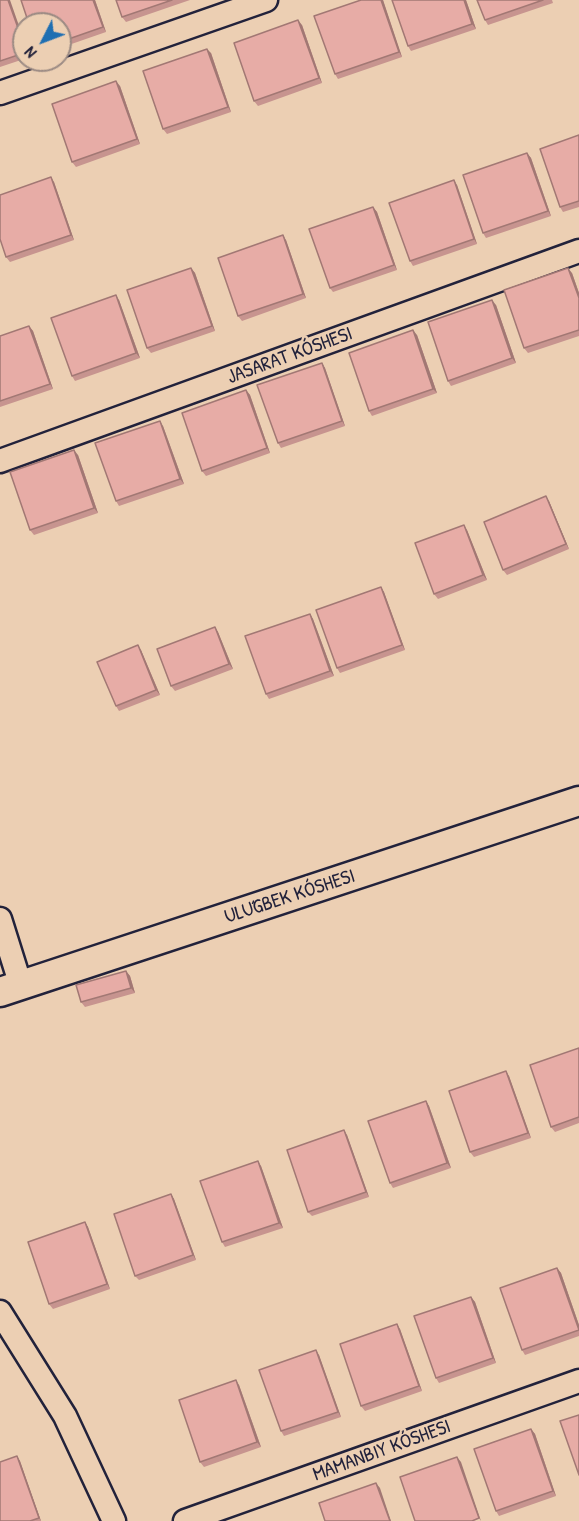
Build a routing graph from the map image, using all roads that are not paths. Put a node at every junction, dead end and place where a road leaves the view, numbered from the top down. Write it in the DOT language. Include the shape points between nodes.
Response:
graph roads {
  1 [pos="266,0"];
  2 [pos="0,93"];
  3 [pos="579,251"];
  4 [pos="0,461"];
  5 [pos="579,801"];
  6 [pos="0,920"];
  7 [pos="10,989"];
  8 [pos="0,1312"];
  9 [pos="579,1382"];
  10 [pos="194,1520"];
  11 [pos="114,1521"];
  1 -- 2 [label="street"];
  3 -- 4 [label="street, JASARAT KÓSHESI"];
  5 -- 7 [label="street, ULUǴBEK KÓSHESI"];
  6 -- 7 [label="street"];
  8 -- 11 [label="street" via="65,1416"];
  9 -- 10 [label="street, MAMANBIY KÓSHESI"];
}
